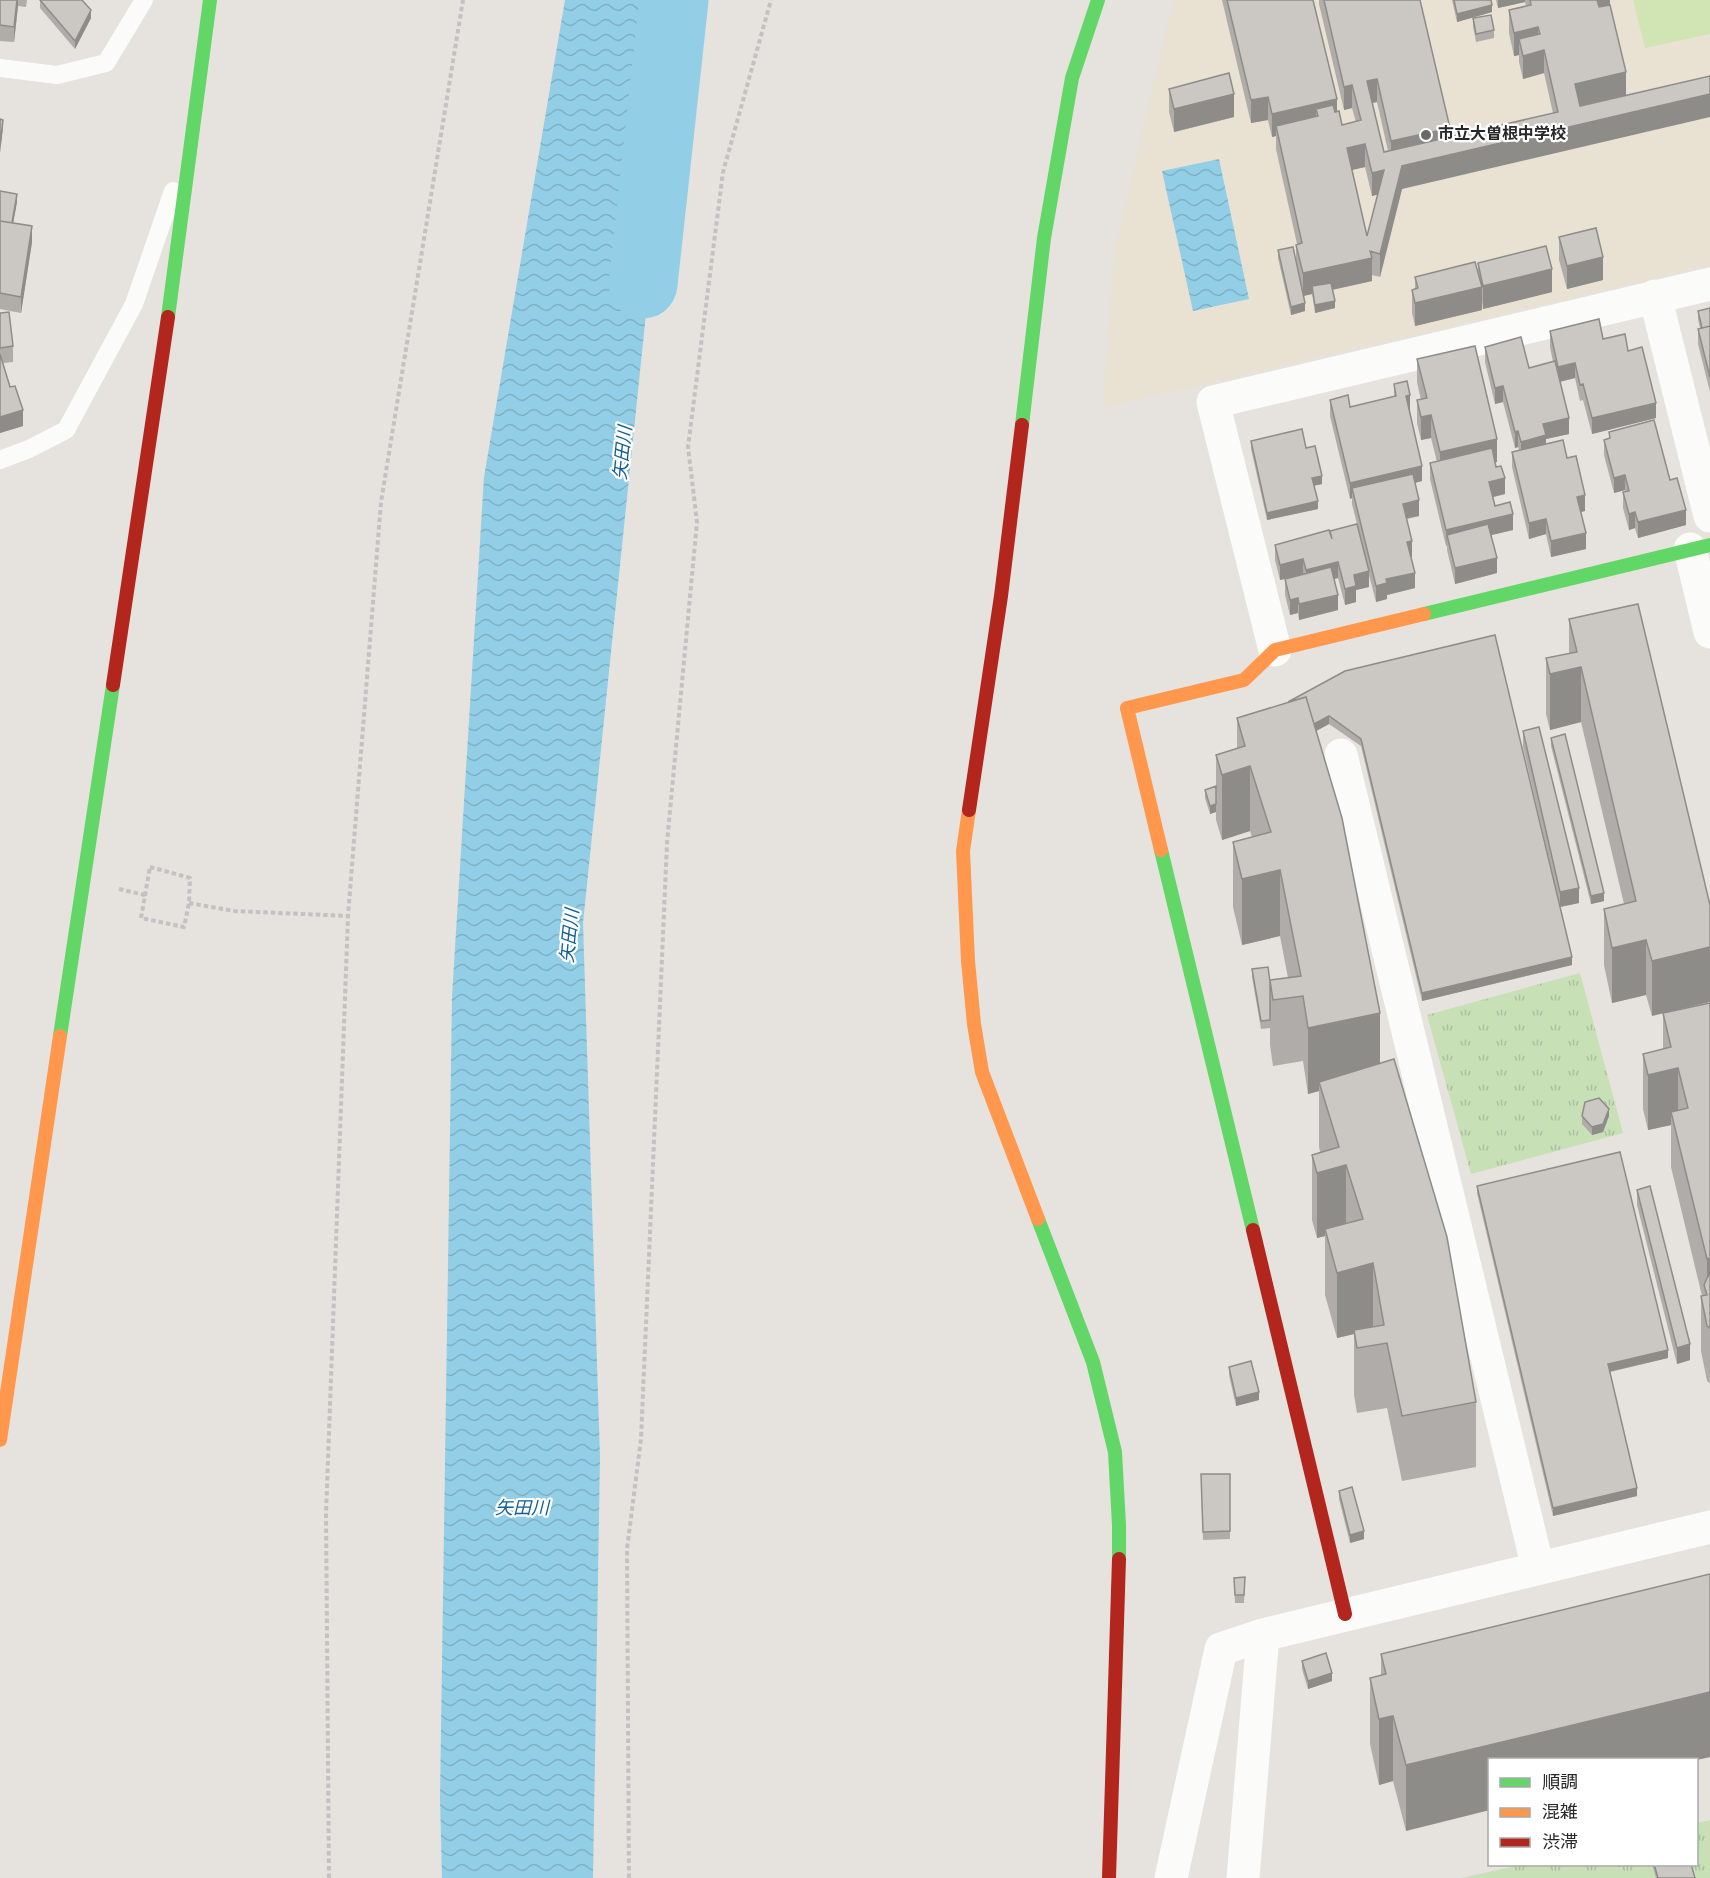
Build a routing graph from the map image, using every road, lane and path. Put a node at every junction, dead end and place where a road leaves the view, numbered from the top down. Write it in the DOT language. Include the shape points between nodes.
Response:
graph roads {
  1 [pos="144,0"];
  2 [pos="210,0"];
  3 [pos="463,0"];
  4 [pos="771,0"];
  5 [pos="1098,0"];
  6 [pos="0,68"];
  7 [pos="193,133"];
  8 [pos="1710,284"];
  9 [pos="1655,296"];
  10 [pos="0,460"];
  11 [pos="1710,516"];
  12 [pos="1700,547"];
  13 [pos="1710,632"];
  14 [pos="1275,650"];
  15 [pos="1341,755"];
  16 [pos="134,892"];
  17 [pos="145,895"];
  18 [pos="189,903"];
  19 [pos="348,916"];
  20 [pos="0,1440"];
  21 [pos="1710,1527"];
  22 [pos="1538,1568"];
  23 [pos="1345,1614"];
  24 [pos="1263,1635"];
  25 [pos="329,1878"];
  26 [pos="629,1878"];
  27 [pos="1108,1878"];
  28 [pos="1171,1878"];
  29 [pos="1244,1878"];
  1 -- 6 [label="lane" via="105,63 57,75"];
  2 -- 7 [label="street"];
  3 -- 19 [label="path" via="381,502"];
  4 -- 26 [label="path" via="723,172 688,447 697,522 667,843 641,1439 627,1549"];
  5 -- 27 [label="street" via="1072,78 1044,238 1000,596 963,850 971,993 982,1072 1093,1362 1115,1452 1118,1598"];
  7 -- 10 [label="lane" via="134,304 66,430"];
  7 -- 20 [label="street"];
  8 -- 9 [label="street"];
  9 -- 11 [label="street"];
  9 -- 14 [label="street" via="1213,402"];
  12 -- 13 [label="street"];
  12 -- 14 [label="street"];
  14 -- 23 [label="street" via="1244,680 1127,708"];
  15 -- 22 [label="street"];
  16 -- 17 [label="path"];
  17 -- 18 [label="path" via="141,918 184,927"];
  17 -- 18 [label="path" via="150,867 190,878"];
  18 -- 19 [label="path" via="234,911"];
  19 -- 25 [label="path" via="326,1515"];
  21 -- 22 [label="street"];
  22 -- 23 [label="street"];
  23 -- 24 [label="street"];
  24 -- 28 [label="street" via="1221,1650"];
  24 -- 29 [label="street"];
}
